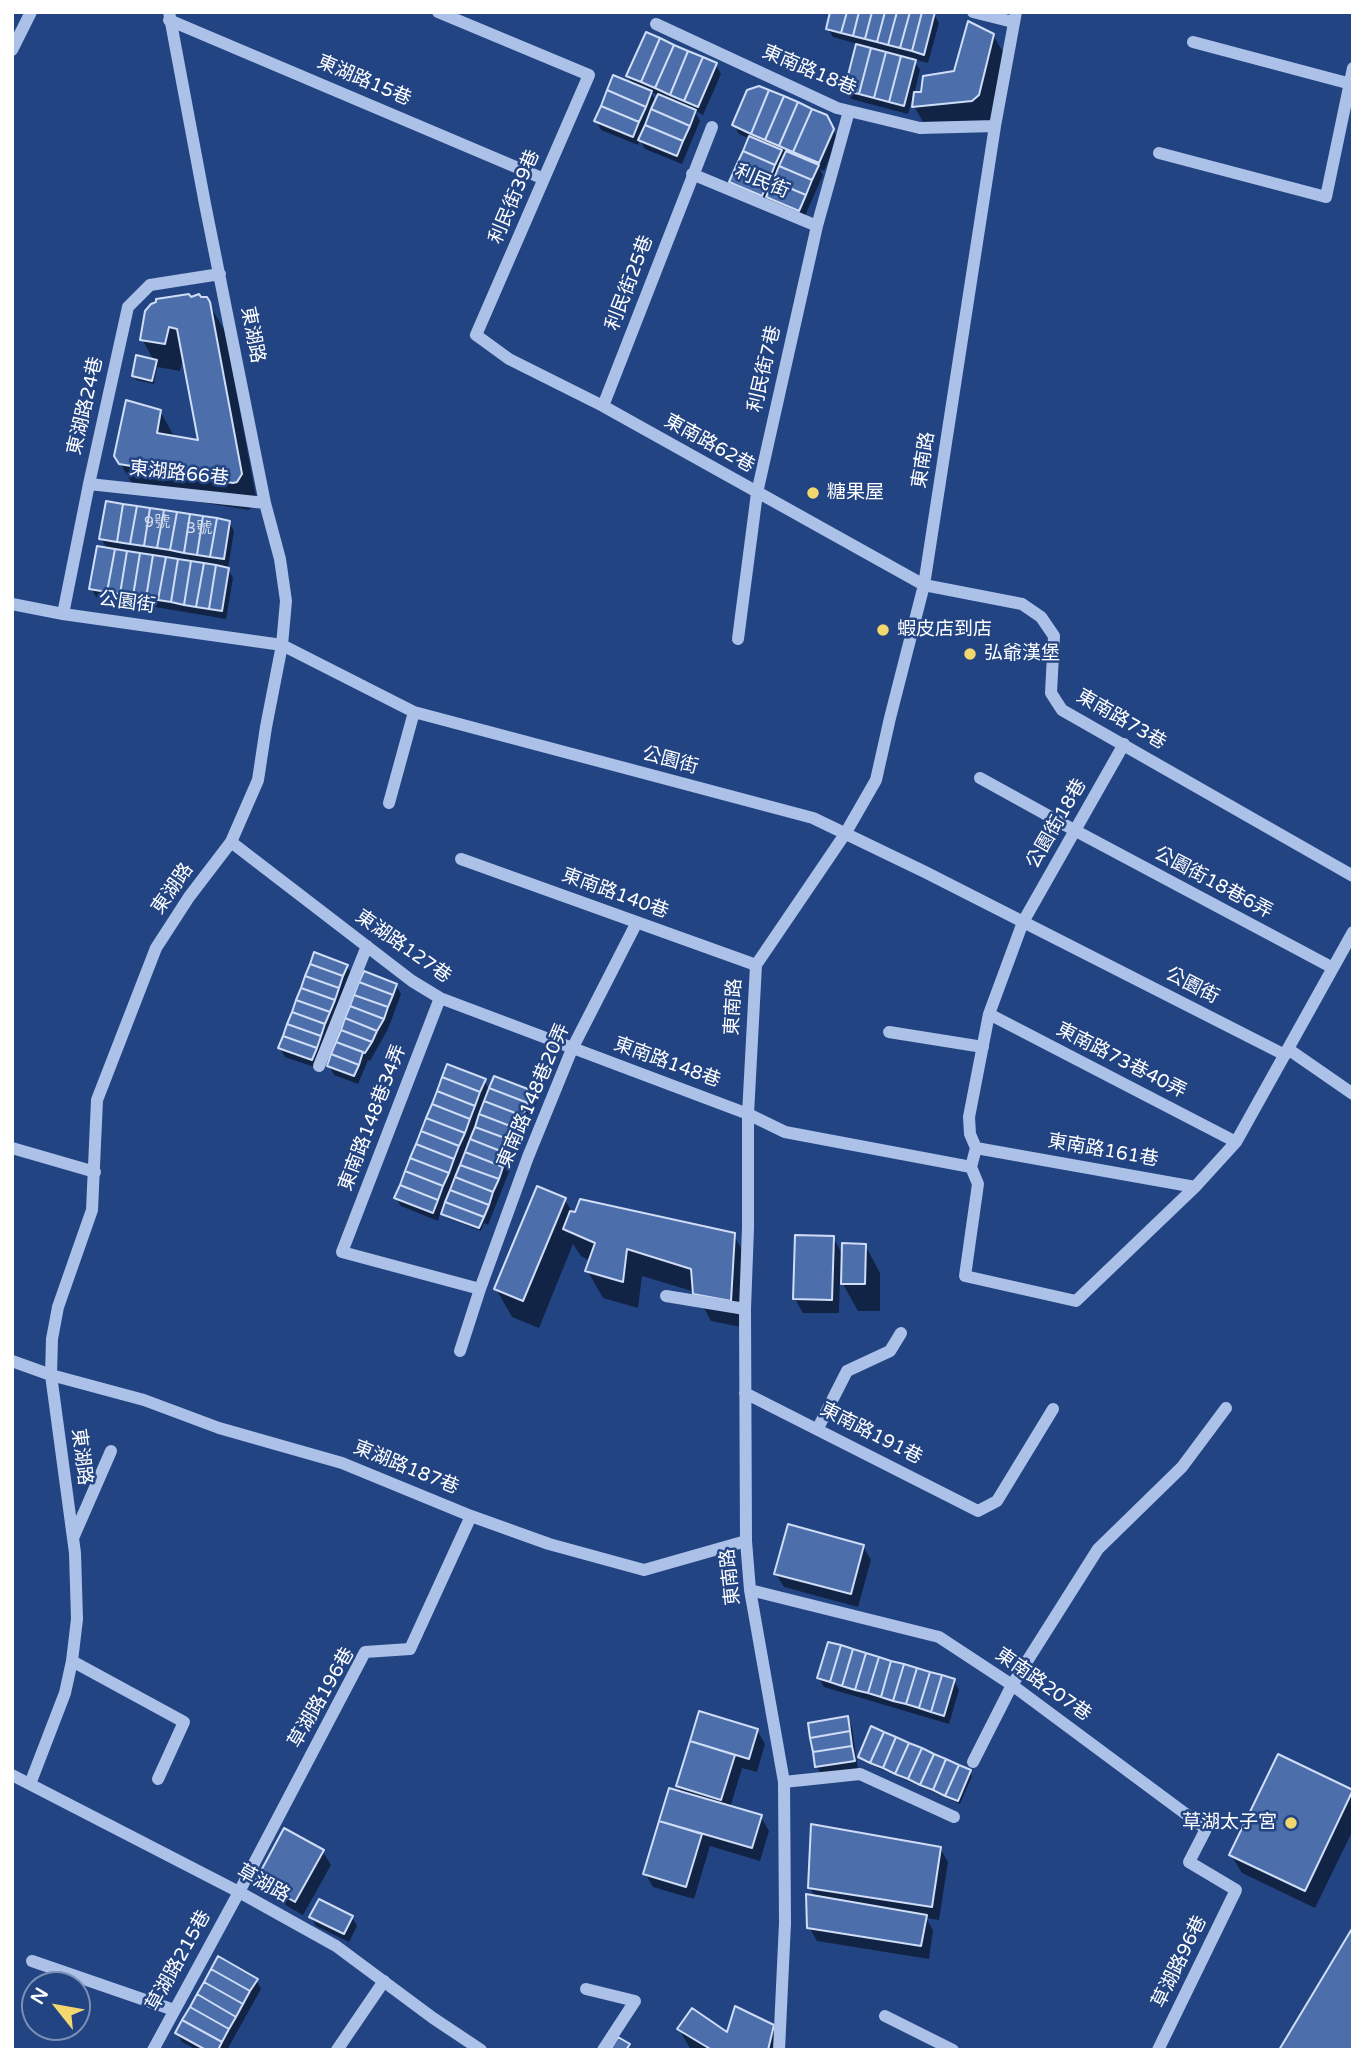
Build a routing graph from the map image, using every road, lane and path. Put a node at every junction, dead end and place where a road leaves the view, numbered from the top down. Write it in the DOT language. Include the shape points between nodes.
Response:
graph roads {
  1 [pos="31,12"];
  2 [pos="438,12"];
  3 [pos="973,12"];
  4 [pos="169,16"];
  5 [pos="1015,17"];
  6 [pos="656,24"];
  7 [pos="1193,42"];
  8 [pos="12,50"];
  9 [pos="1353,68"];
  10 [pos="1350,84"];
  11 [pos="849,111"];
  12 [pos="995,126"];
  13 [pos="712,127"];
  14 [pos="1159,153"];
  15 [pos="692,174"];
  16 [pos="544,179"];
  17 [pos="817,226"];
  18 [pos="220,274"];
  19 [pos="476,335"];
  20 [pos="603,406"];
  21 [pos="89,484"];
  22 [pos="757,493"];
  23 [pos="265,503"];
  24 [pos="924,585"];
  25 [pos="12,604"];
  26 [pos="63,614"];
  27 [pos="738,639"];
  28 [pos="282,645"];
  29 [pos="414,712"];
  30 [pos="1124,744"];
  31 [pos="980,778"];
  32 [pos="389,803"];
  33 [pos="1076,831"];
  34 [pos="845,834"];
  35 [pos="231,842"];
  36 [pos="461,859"];
  37 [pos="1353,876"];
  38 [pos="637,922"];
  39 [pos="1023,922"];
  40 [pos="1353,932"];
  41 [pos="367,946"];
  42 [pos="756,965"];
  43 [pos="1333,968"];
  44 [pos="440,998"];
  45 [pos="989,1014"];
  46 [pos="889,1032"];
  47 [pos="983,1047"];
  48 [pos="572,1049"];
  49 [pos="1286,1052"];
  50 [pos="319,1066"];
  51 [pos="1353,1094"];
  52 [pos="748,1114"];
  53 [pos="1236,1142"];
  54 [pos="12,1147"];
  55 [pos="976,1148"];
  56 [pos="971,1167"];
  57 [pos="95,1172"];
  58 [pos="1195,1187"];
  59 [pos="480,1289"];
  60 [pos="666,1296"];
  61 [pos="745,1309"];
  62 [pos="901,1334"];
  63 [pos="460,1351"];
  64 [pos="12,1361"];
  65 [pos="51,1375"];
  66 [pos="746,1393"];
  67 [pos="1226,1408"];
  68 [pos="1053,1409"];
  69 [pos="818,1429"];
  70 [pos="111,1451"];
  71 [pos="471,1516"];
  72 [pos="73,1539"];
  73 [pos="746,1541"];
  74 [pos="750,1590"];
  75 [pos="72,1661"];
  76 [pos="1012,1685"];
  77 [pos="973,1762"];
  78 [pos="12,1775"];
  79 [pos="158,1779"];
  80 [pos="784,1782"];
  81 [pos="30,1784"];
  82 [pos="954,1816"];
  83 [pos="1236,1890"];
  84 [pos="239,1892"];
  85 [pos="32,1961"];
  86 [pos="384,1981"];
  87 [pos="586,1989"];
  88 [pos="174,2010"];
  89 [pos="885,2016"];
  90 [pos="153,2050"];
  91 [pos="337,2050"];
  92 [pos="481,2050"];
  93 [pos="604,2050"];
  94 [pos="779,2050"];
  95 [pos="953,2050"];
  96 [pos="1158,2050"];
  1 -- 8 [label="street"];
  2 -- 16 [label="street, 利民街39巷" via="589,75"];
  3 -- 5 [label="street"];
  4 -- 16 [label="street, 東湖路15巷"];
  4 -- 18 [label="street, 東湖路"];
  5 -- 12 [label="street, 東南路"];
  6 -- 11 [label="street, 東南路18巷"];
  7 -- 10 [label="street"];
  9 -- 10 [label="street"];
  10 -- 14 [label="street" via="1326,197"];
  11 -- 12 [label="street, 東南路18巷" via="919,128"];
  11 -- 17 [label="street, 利民街7巷"];
  12 -- 24 [label="street, 東南路"];
  13 -- 15 [label="street, 利民街25巷"];
  15 -- 17 [label="street, 利民街"];
  15 -- 20 [label="street, 利民街25巷"];
  16 -- 19 [label="street, 利民街39巷"];
  17 -- 22 [label="street, 利民街7巷"];
  18 -- 21 [label="street, 東湖路24巷" via="150,285 128,307"];
  18 -- 23 [label="street, 東湖路"];
  19 -- 20 [label="street, 東南路62巷" via="509,359"];
  20 -- 22 [label="street, 東南路62巷"];
  21 -- 23 [label="street, 東湖路66巷"];
  21 -- 26 [label="street, 東湖路24巷"];
  22 -- 24 [label="street, 東南路62巷"];
  22 -- 27 [label="street, 利民街7巷"];
  23 -- 28 [label="street, 東湖路" via="286,601"];
  24 -- 30 [label="street, 東南路73巷" via="1022,604 1041,617 1054,636 1051,693 1062,710"];
  24 -- 34 [label="street, 東南路" via="876,780"];
  25 -- 26 [label="street, 公園街"];
  26 -- 28 [label="street, 公園街"];
  28 -- 29 [label="street, 公園街"];
  28 -- 35 [label="street, 東湖路" via="258,780"];
  29 -- 32 [label="street"];
  29 -- 34 [label="street, 公園街" via="813,818"];
  30 -- 33 [label="street, 公園街18巷"];
  30 -- 37 [label="street, 東南路73巷"];
  31 -- 33 [label="street, 公園街18巷6弄"];
  33 -- 39 [label="street, 公園街18巷"];
  33 -- 43 [label="street, 公園街18巷6弄"];
  34 -- 39 [label="street, 公園街"];
  34 -- 42 [label="street, 東南路"];
  35 -- 41 [label="street, 東湖路127巷"];
  35 -- 57 [label="street, 東湖路" via="156,948 97,1100"];
  36 -- 38 [label="street, 東南路140巷"];
  38 -- 42 [label="street, 東南路140巷"];
  38 -- 48 [label="street, 東南路148巷20弄"];
  39 -- 45 [label="street, 公園街18巷"];
  39 -- 49 [label="street, 公園街"];
  40 -- 43 [label="street"];
  41 -- 44 [label="street, 東湖路127巷"];
  41 -- 50 [label="street"];
  42 -- 52 [label="street, 東南路"];
  43 -- 49 [label="street"];
  44 -- 48 [label="street, 東湖路127巷"];
  44 -- 59 [label="street, 東南路148巷34弄" via="342,1252"];
  45 -- 47 [label="street, 公園街18巷"];
  45 -- 53 [label="street, 東南路73巷40弄"];
  46 -- 47 [label="street"];
  47 -- 55 [label="street, 公園街18巷" via="969,1117"];
  48 -- 52 [label="street, 東南路148巷"];
  48 -- 59 [label="street, 東南路148巷20弄"];
  49 -- 51 [label="street, 公園街"];
  49 -- 53 [label="street"];
  52 -- 56 [label="street" via="785,1132"];
  52 -- 61 [label="street, 東南路"];
  53 -- 58 [label="street"];
  54 -- 57 [label="street"];
  55 -- 56 [label="street"];
  55 -- 58 [label="street, 東南路161巷"];
  56 -- 58 [label="street" via="978,1184 965,1276 1076,1301"];
  57 -- 65 [label="street, 東湖路" via="92,1210 58,1307"];
  59 -- 63 [label="street, 東南路148巷20弄"];
  60 -- 61 [label="street"];
  61 -- 66 [label="street, 東南路"];
  62 -- 69 [label="street" via="890,1351 847,1371"];
  64 -- 65 [label="street, 東湖路187巷"];
  65 -- 71 [label="street, 東湖路187巷" via="342,1463"];
  65 -- 72 [label="street, 東湖路"];
  66 -- 69 [label="street, 東南路191巷"];
  66 -- 73 [label="street, 東南路"];
  67 -- 76 [label="street" via="1182,1466 1098,1549"];
  68 -- 69 [label="street, 東南路191巷" via="997,1501 978,1511"];
  70 -- 72 [label="street"];
  71 -- 73 [label="street, 東湖路187巷" via="644,1570"];
  71 -- 84 [label="street, 草湖路196巷" via="410,1649 365,1652"];
  72 -- 75 [label="street, 東湖路" via="77,1619"];
  73 -- 74 [label="street, 東南路"];
  74 -- 76 [label="street, 東南路207巷" via="939,1637"];
  74 -- 80 [label="street, 東南路"];
  75 -- 79 [label="street" via="184,1722"];
  75 -- 81 [label="street, 東湖路" via="65,1693"];
  76 -- 77 [label="street"];
  76 -- 83 [label="street, 東南路207巷" via="1206,1829 1189,1862"];
  78 -- 81 [label="street, 草湖路"];
  80 -- 82 [label="street" via="860,1774"];
  80 -- 94 [label="street, 東南路" via="785,1923"];
  81 -- 84 [label="street, 草湖路"];
  83 -- 96 [label="street, 草湖路96巷"];
  84 -- 86 [label="street, 草湖路" via="336,1946"];
  84 -- 88 [label="street, 草湖路215巷"];
  85 -- 88 [label="street"];
  86 -- 91 [label="street"];
  86 -- 92 [label="street, 草湖路"];
  87 -- 93 [label="street" via="635,2001"];
  88 -- 90 [label="street, 草湖路215巷"];
  89 -- 95 [label="street"];
}
